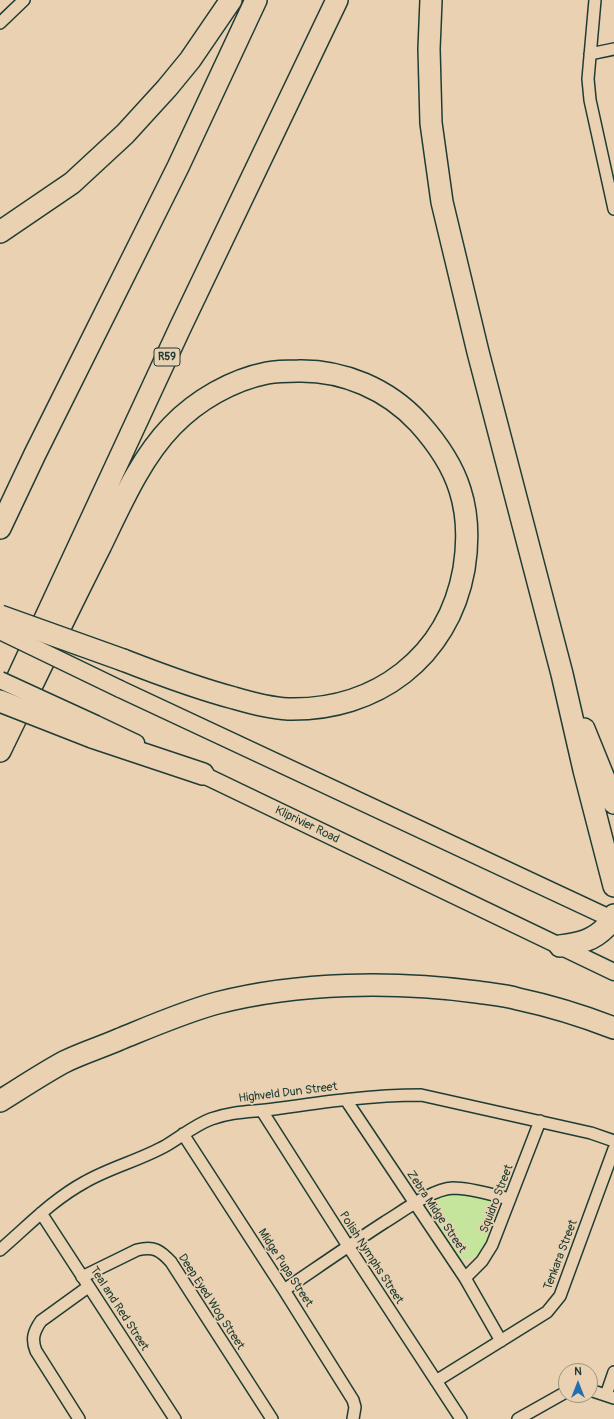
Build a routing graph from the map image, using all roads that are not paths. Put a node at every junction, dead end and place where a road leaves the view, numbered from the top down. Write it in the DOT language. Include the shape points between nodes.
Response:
graph roads {
  1 [pos="24,0"];
  2 [pos="231,0"];
  3 [pos="256,0"];
  4 [pos="336,0"];
  5 [pos="431,0"];
  6 [pos="595,0"];
  7 [pos="0,24"];
  8 [pos="614,49"];
  9 [pos="590,54"];
  10 [pos="614,209"];
  11 [pos="0,232"];
  12 [pos="35,454"];
  13 [pos="0,511"];
  14 [pos="0,528"];
  15 [pos="0,616"];
  16 [pos="0,631"];
  17 [pos="562,674"];
  18 [pos="0,680"];
  19 [pos="0,701"];
  20 [pos="0,716"];
  21 [pos="94,730"];
  22 [pos="0,751"];
  23 [pos="203,774"];
  24 [pos="614,803"];
  25 [pos="614,886"];
  26 [pos="614,918"];
  27 [pos="560,946"];
  28 [pos="614,972"];
  29 [pos="614,1028"];
  30 [pos="346,1100"];
  31 [pos="0,1101"];
  32 [pos="262,1111"];
  33 [pos="540,1121"];
  34 [pos="183,1134"];
  35 [pos="614,1141"];
  36 [pos="614,1149"];
  37 [pos="510,1199"];
  38 [pos="415,1203"];
  39 [pos="41,1213"];
  40 [pos="348,1246"];
  41 [pos="0,1250"];
  42 [pos="82,1277"];
  43 [pos="465,1278"];
  44 [pos="88,1287"];
  45 [pos="284,1290"];
  46 [pos="501,1341"];
  47 [pos="614,1372"];
  48 [pos="436,1381"];
  49 [pos="598,1393"];
  50 [pos="558,1396"];
  51 [pos="610,1397"];
  52 [pos="79,1419"];
  53 [pos="175,1419"];
  54 [pos="272,1419"];
  55 [pos="353,1419"];
  56 [pos="460,1419"];
  57 [pos="518,1419"];
  1 -- 7 [label="street"];
  2 -- 11 [label="highway" via="190,60 125,134 72,183"];
  3 -- 12 [label="highway" via="178,167"];
  4 -- 20 [label="highway, R59"];
  5 -- 17 [label="highway" via="430,116 442,202 478,352"];
  6 -- 9 [label="street"];
  8 -- 9 [label="street"];
  9 -- 10 [label="street" via="590,100"];
  12 -- 13 [label="highway"];
  12 -- 14 [label="highway"];
  15 -- 22 [label="highway, bridge" via="123,660 166,677 257,705 285,709 329,706 357,699 391,682 416,661 443,627 459,590 466,552 461,492 437,444 407,411 375,389 348,378 309,371 264,373 226,387 198,403 172,426 154,448 132,483 68,610"];
  16 -- 26 [label="main road, bridge"];
  17 -- 24 [label="highway"];
  17 -- 25 [label="highway"];
  18 -- 21 [label="main road, bridge"];
  19 -- 21 [label="highway, bridge"];
  21 -- 23 [label="highway"];
  23 -- 27 [label="main road, Kliprivier Road"];
  26 -- 27 [label="highway" via="600,934 581,943"];
  27 -- 28 [label="main road, Kliprivier Road"];
  29 -- 31 [label="highway" via="517,998 462,990 376,985 289,990 216,1004 140,1031 64,1062"];
  30 -- 32 [label="street, Highveld Dun Street"];
  30 -- 33 [label="street, Highveld Dun Street" via="421,1095"];
  30 -- 38 [label="street, Zebra Midge Street"];
  32 -- 34 [label="street, Highveld Dun Street" via="241,1111 215,1118"];
  32 -- 40 [label="street, Polish Nymphs Street"];
  33 -- 35 [label="street, Highveld Dun Street"];
  33 -- 37 [label="street, Squidro Street"];
  34 -- 39 [label="street, Highveld Dun Street" via="167,1145 86,1181"];
  34 -- 45 [label="street, Midge Pupa Street"];
  36 -- 46 [label="street, Tenkara Street" via="560,1296 547,1312"];
  37 -- 38 [label="street" via="453,1188"];
  37 -- 43 [label="street, Squidro Street" via="492,1246 482,1262"];
  38 -- 40 [label="street"];
  38 -- 43 [label="street, Zebra Midge Street"];
  39 -- 41 [label="street, Highveld Dun Street"];
  39 -- 42 [label="street, Teal and Red Street"];
  40 -- 45 [label="street"];
  40 -- 48 [label="street, Polish Nymphs Street"];
  42 -- 44 [label="street, Teal and Red Street"];
  42 -- 54 [label="street, Deep Eyed Wog Street" via="137,1250 145,1248 162,1252 171,1262"];
  43 -- 46 [label="street, Zebra Midge Street"];
  44 -- 52 [label="street" via="41,1321 33,1335 36,1351"];
  44 -- 53 [label="street, Teal and Red Street"];
  45 -- 55 [label="street, Midge Pupa Street" via="353,1400"];
  46 -- 48 [label="street, Tenkara Street"];
  47 -- 51 [label="street"];
  48 -- 56 [label="street, Polish Nymphs Street"];
  49 -- 51 [label="street"];
  50 -- 57 [label="street"];
}
